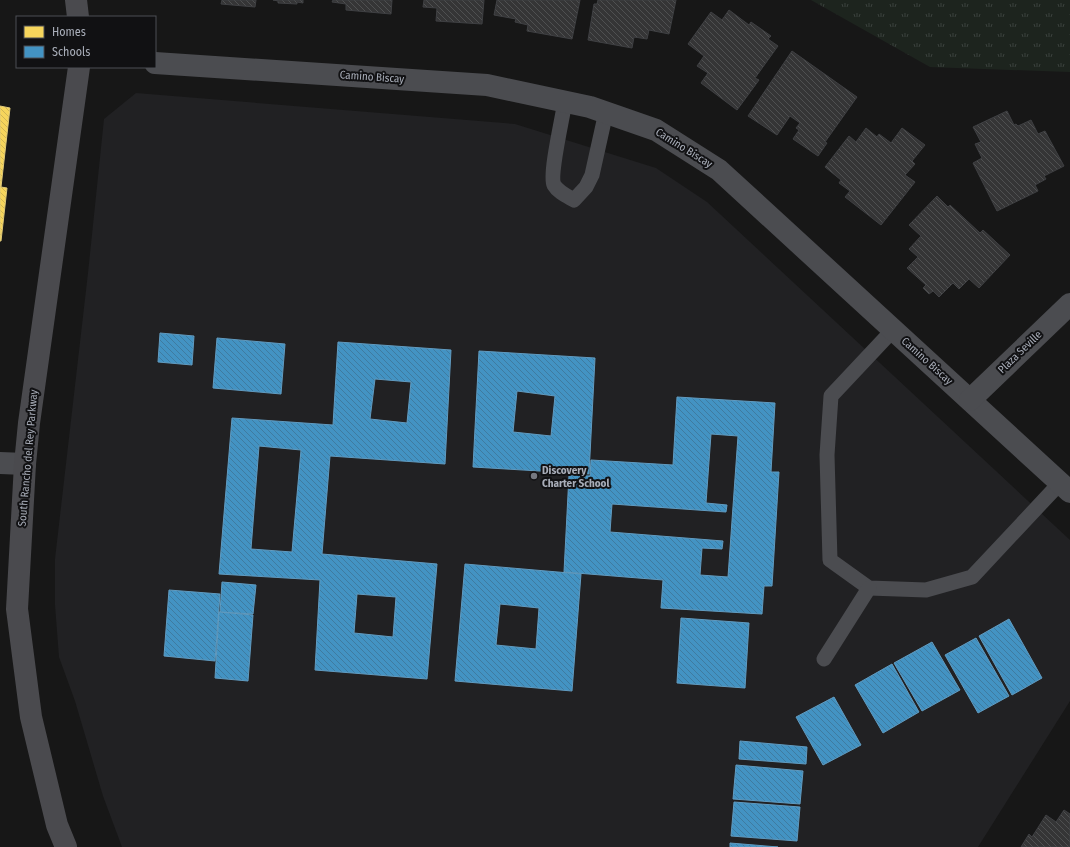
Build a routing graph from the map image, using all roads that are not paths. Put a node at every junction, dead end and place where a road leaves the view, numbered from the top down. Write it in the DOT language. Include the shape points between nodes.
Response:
graph roads {
  1 [pos="76,0"];
  2 [pos="78,16"];
  3 [pos="156,63"];
  4 [pos="79,68"];
  5 [pos="565,101"];
  6 [pos="606,112"];
  7 [pos="1070,304"];
  8 [pos="893,330"];
  9 [pos="970,400"];
  10 [pos="0,463"];
  11 [pos="25,464"];
  12 [pos="1065,487"];
  13 [pos="870,588"];
  14 [pos="824,659"];
  15 [pos="66,847"];
  1 -- 2 [label="street"];
  3 -- 5 [label="street, Camino Biscay" via="487,85"];
  4 -- 11 [label="street, South Rancho del Rey Parkway"];
  5 -- 6 [label="street, Camino Biscay"];
  5 -- 6 [label="lane" via="553,171 554,184 560,192 574,200 586,187 592,175"];
  6 -- 8 [label="street, Camino Biscay" via="656,130 719,170"];
  7 -- 9 [label="street, Plaza Seville"];
  8 -- 9 [label="street, Camino Biscay"];
  8 -- 13 [label="lane" via="831,396 827,455 830,560"];
  9 -- 12 [label="street, Camino Biscay"];
  10 -- 11 [label="street"];
  11 -- 15 [label="street, South Rancho del Rey Parkway" via="17,609 31,717 57,825"];
  12 -- 13 [label="lane" via="972,577 926,590"];
  13 -- 14 [label="lane"];
}
